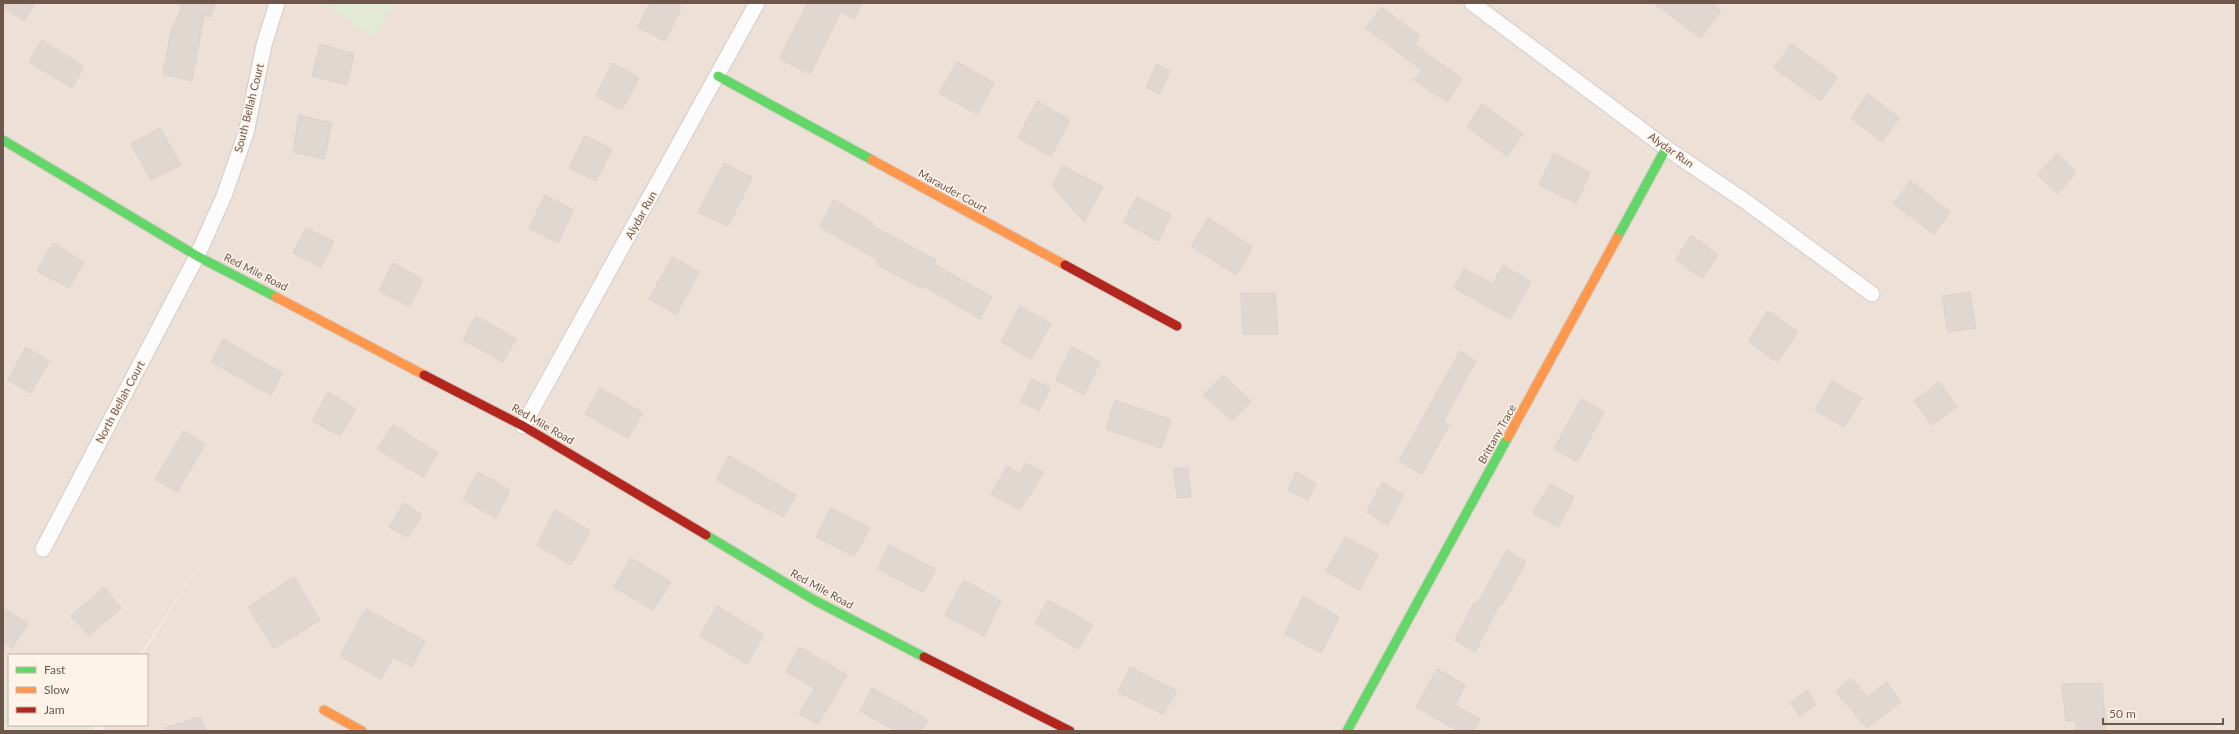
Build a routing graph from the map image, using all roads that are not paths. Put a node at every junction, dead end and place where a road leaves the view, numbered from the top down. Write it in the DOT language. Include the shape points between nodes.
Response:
graph roads {
  1 [pos="277,3"];
  2 [pos="757,3"];
  3 [pos="1472,3"];
  4 [pos="718,76"];
  5 [pos="3,140"];
  6 [pos="1666,148"];
  7 [pos="197,256"];
  8 [pos="1872,294"];
  9 [pos="1177,326"];
  10 [pos="523,426"];
  11 [pos="43,549"];
  12 [pos="324,710"];
  13 [pos="362,731"];
  14 [pos="1070,731"];
  15 [pos="1347,731"];
  1 -- 7 [label="street, South Bellah Court" via="264,44 246,133 224,196"];
  2 -- 4 [label="street, Alydar Run"];
  3 -- 6 [label="street, Alydar Run"];
  4 -- 9 [label="street, Marauder Court"];
  4 -- 10 [label="street, Alydar Run"];
  5 -- 7 [label="street, Red Mile Road"];
  6 -- 8 [label="street, Alydar Run" via="1744,200"];
  6 -- 15 [label="street, Brittany Trace"];
  7 -- 10 [label="street, Red Mile Road"];
  7 -- 11 [label="street, North Bellah Court"];
  10 -- 14 [label="street, Red Mile Road" via="814,600"];
  12 -- 13 [label="street"];
}
